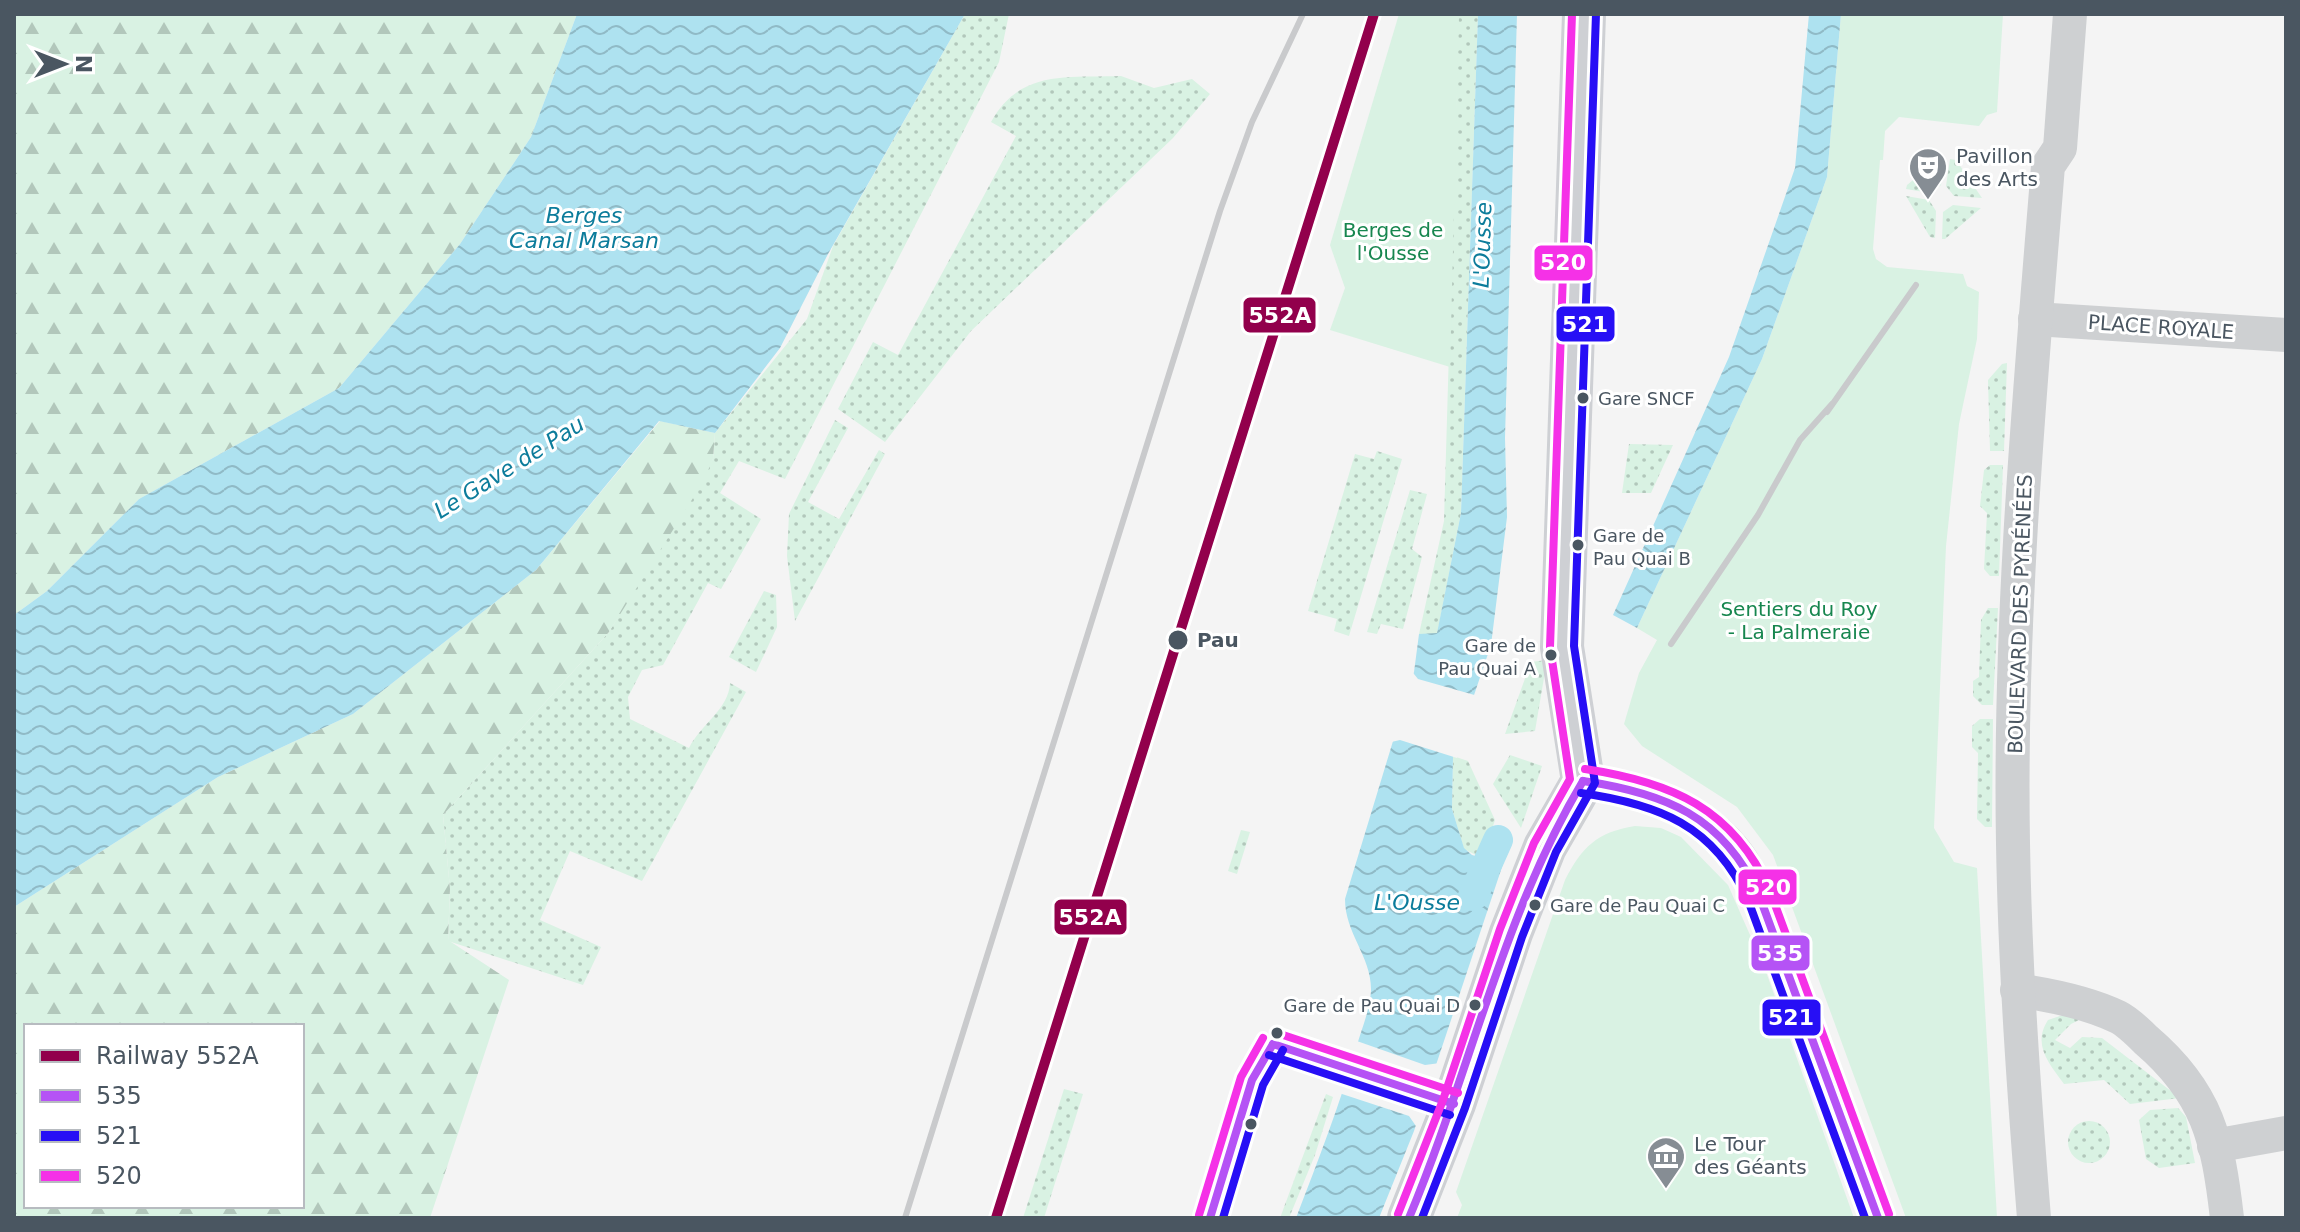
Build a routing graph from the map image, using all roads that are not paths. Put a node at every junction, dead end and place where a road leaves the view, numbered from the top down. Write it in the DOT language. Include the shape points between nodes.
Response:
graph roads {
  1 [pos="1584,14"];
  2 [pos="2070,14"];
  3 [pos="2035,319"];
  4 [pos="2286,335"];
  5 [pos="1583,781"];
  6 [pos="2017,990"];
  7 [pos="2286,1133"];
  8 [pos="2214,1146"];
  9 [pos="1409,1218"];
  10 [pos="1878,1218"];
  11 [pos="2034,1218"];
  12 [pos="2227,1218"];
  1 -- 5 [label="main road" via="1562,647"];
  2 -- 3 [label="street, BOULEVARD DES PYRÉNÉES" via="2060,148 2048,166"];
  3 -- 4 [label="street, PLACE ROYALE"];
  3 -- 6 [label="street, BOULEVARD DES PYRÉNÉES" via="2015,656"];
  5 -- 9 [label="main road" via="1545,847"];
  5 -- 10 [label="street" via="1627,786 1675,804 1738,855 1759,895"];
  6 -- 8 [label="street" via="2120,1017 2171,1061 2202,1102"];
  6 -- 11 [label="street, BOULEVARD DES PYRÉNÉES"];
  7 -- 8 [label="street"];
  8 -- 12 [label="street"];
}
